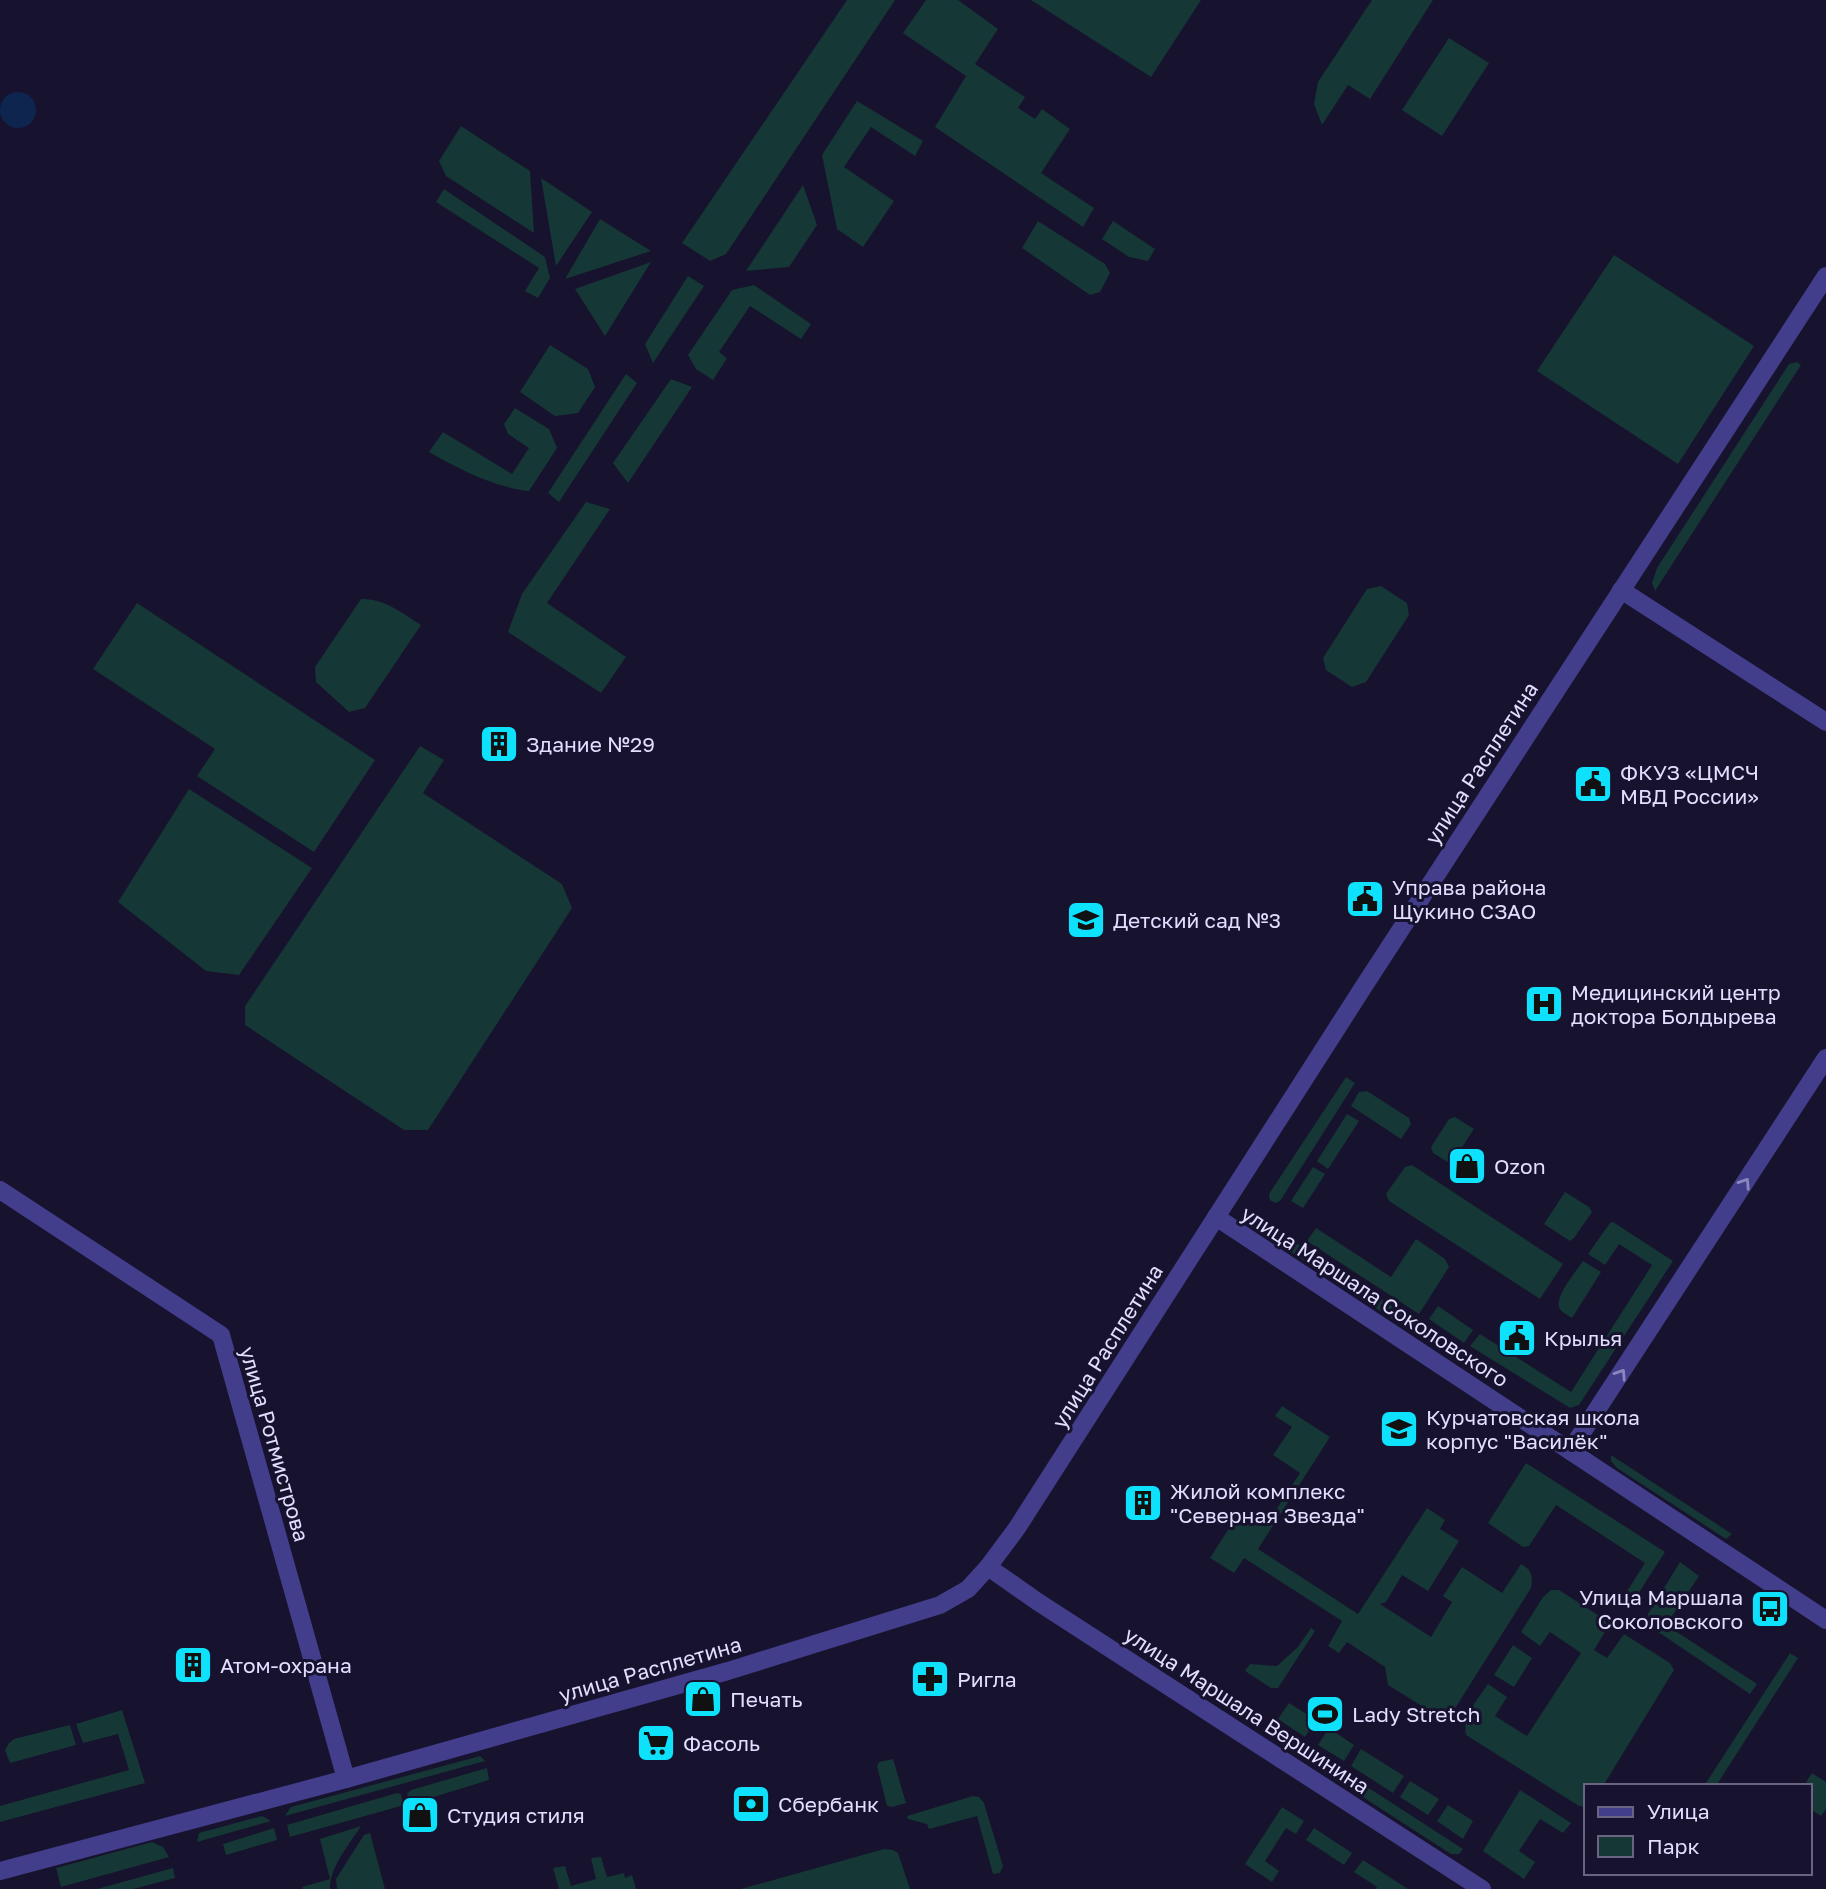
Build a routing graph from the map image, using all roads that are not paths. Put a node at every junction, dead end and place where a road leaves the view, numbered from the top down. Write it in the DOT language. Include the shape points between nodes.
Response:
graph roads {
  1 [pos="1826,276"];
  2 [pos="1621,590"];
  3 [pos="1826,722"];
  4 [pos="1826,1058"];
  5 [pos="0,1190"];
  6 [pos="1216,1217"];
  7 [pos="1570,1451"];
  8 [pos="988,1567"];
  9 [pos="1826,1619"];
  10 [pos="345,1779"];
  11 [pos="0,1871"];
  12 [pos="1482,1889"];
  1 -- 2 [label="street, улица Расплетина"];
  2 -- 3 [label="street"];
  2 -- 6 [label="street, улица Расплетина"];
  7 -- 4 [label="street, one-way"];
  5 -- 10 [label="street, улица Ротмистрова" via="220,1335"];
  6 -- 7 [label="street, улица Маршала Соколовского"];
  6 -- 8 [label="street, улица Расплетина"];
  7 -- 9 [label="street, улица Маршала Соколовского"];
  8 -- 10 [label="street, улица Расплетина" via="968,1589 940,1605 728,1671"];
  8 -- 12 [label="street, улица Маршала Вершинина"];
  10 -- 11 [label="street, улица Расплетина"];
}
